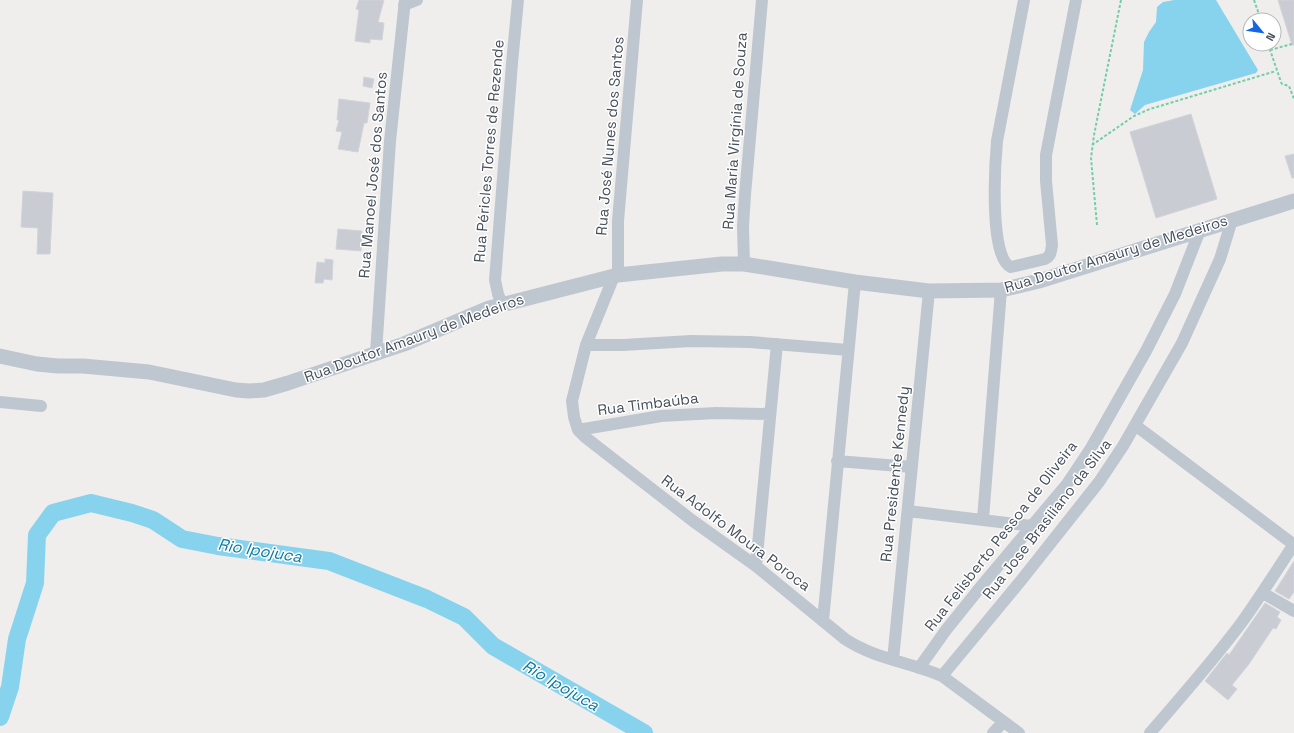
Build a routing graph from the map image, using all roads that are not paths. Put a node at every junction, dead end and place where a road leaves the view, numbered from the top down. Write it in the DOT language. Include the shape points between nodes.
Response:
graph roads {
  1 [pos="417,0"];
  2 [pos="518,0"];
  3 [pos="637,0"];
  4 [pos="762,0"];
  5 [pos="1024,0"];
  6 [pos="1076,0"];
  7 [pos="405,2"];
  8 [pos="1294,201"];
  9 [pos="1232,220"];
  10 [pos="1200,230"];
  11 [pos="744,264"];
  12 [pos="616,275"];
  13 [pos="855,282"];
  14 [pos="1001,290"];
  15 [pos="929,291"];
  16 [pos="502,304"];
  17 [pos="777,344"];
  18 [pos="586,345"];
  19 [pos="848,350"];
  20 [pos="376,353"];
  21 [pos="0,356"];
  22 [pos="0,402"];
  23 [pos="41,406"];
  24 [pos="770,414"];
  25 [pos="1136,425"];
  26 [pos="578,430"];
  27 [pos="837,461"];
  28 [pos="912,467"];
  29 [pos="908,511"];
  30 [pos="983,519"];
  31 [pos="1032,526"];
  32 [pos="1294,544"];
  33 [pos="756,566"];
  34 [pos="1263,593"];
  35 [pos="1294,612"];
  36 [pos="824,621"];
  37 [pos="893,660"];
  38 [pos="919,668"];
  39 [pos="942,676"];
  40 [pos="1003,722"];
  41 [pos="994,733"];
  42 [pos="1019,733"];
  43 [pos="1150,733"];
  1 -- 7 [label="street"];
  2 -- 16 [label="street, Rua Péricles Torres de Rezende" via="495,280"];
  3 -- 12 [label="street, Rua José Nunes dos Santos"];
  4 -- 11 [label="street, Rua Maria Virgínia de Souza" via="744,195"];
  5 -- 6 [label="street, Rua Doutor Amaury de Medeiros" via="994,164 994,204 998,242 1004,262 1012,267 1045,259 1051,252 1046,155"];
  7 -- 20 [label="street, Rua Manoel José dos Santos" via="390,141"];
  8 -- 9 [label="street, Rua Doutor Amaury de Medeiros"];
  9 -- 10 [label="street, Rua Doutor Amaury de Medeiros"];
  9 -- 25 [label="street, Rua Jose Brasiliano da Silva" via="1220,259 1182,343"];
  10 -- 14 [label="street, Rua Doutor Amaury de Medeiros" via="1039,281"];
  10 -- 31 [label="street, Rua Felisberto Pessoa de Oliveira" via="1175,294 1091,448 1067,484"];
  11 -- 12 [label="street, Rua Doutor Amaury de Medeiros"];
  11 -- 13 [label="street, Rua Doutor Amaury de Medeiros"];
  12 -- 16 [label="street, Rua Doutor Amaury de Medeiros"];
  12 -- 18 [label="street"];
  13 -- 15 [label="street, Rua Doutor Amaury de Medeiros"];
  13 -- 19 [label="street"];
  14 -- 15 [label="street, Rua Doutor Amaury de Medeiros"];
  14 -- 30 [label="street"];
  15 -- 28 [label="street, Rua Presidente Kennedy"];
  16 -- 20 [label="street, Rua Doutor Amaury de Medeiros"];
  17 -- 18 [label="street" via="690,341 623,346"];
  17 -- 19 [label="street"];
  17 -- 24 [label="street"];
  18 -- 26 [label="street" via="572,401"];
  19 -- 27 [label="street"];
  20 -- 21 [label="street, Rua Doutor Amaury de Medeiros" via="288,383 264,390 249,391 149,372 37,364"];
  22 -- 23 [label="street"];
  24 -- 26 [label="street, Rua Timbaúba" via="716,412 661,416"];
  24 -- 33 [label="street"];
  25 -- 32 [label="street"];
  25 -- 39 [label="street, Rua Jose Brasiliano da Silva" via="1099,482"];
  26 -- 33 [label="street, Rua Adolfo Moura Poroca" via="693,521"];
  27 -- 28 [label="street"];
  27 -- 36 [label="street"];
  28 -- 29 [label="street, Rua Presidente Kennedy"];
  29 -- 30 [label="street"];
  29 -- 37 [label="street, Rua Presidente Kennedy"];
  30 -- 31 [label="street"];
  31 -- 38 [label="street, Rua Felisberto Pessoa de Oliveira" via="946,630"];
  32 -- 34 [label="street"];
  33 -- 36 [label="street, Rua Adolfo Moura Poroca"];
  34 -- 35 [label="street"];
  34 -- 43 [label="street" via="1223,646"];
  36 -- 37 [label="street, Rua Adolfo Moura Poroca" via="858,648"];
  37 -- 38 [label="street, Rua Adolfo Moura Poroca"];
  38 -- 39 [label="street, Rua Adolfo Moura Poroca"];
  39 -- 40 [label="street, Rua Adolfo Moura Poroca"];
  40 -- 41 [label="street"];
  40 -- 42 [label="street, Rua Adolfo Moura Poroca"];
}
